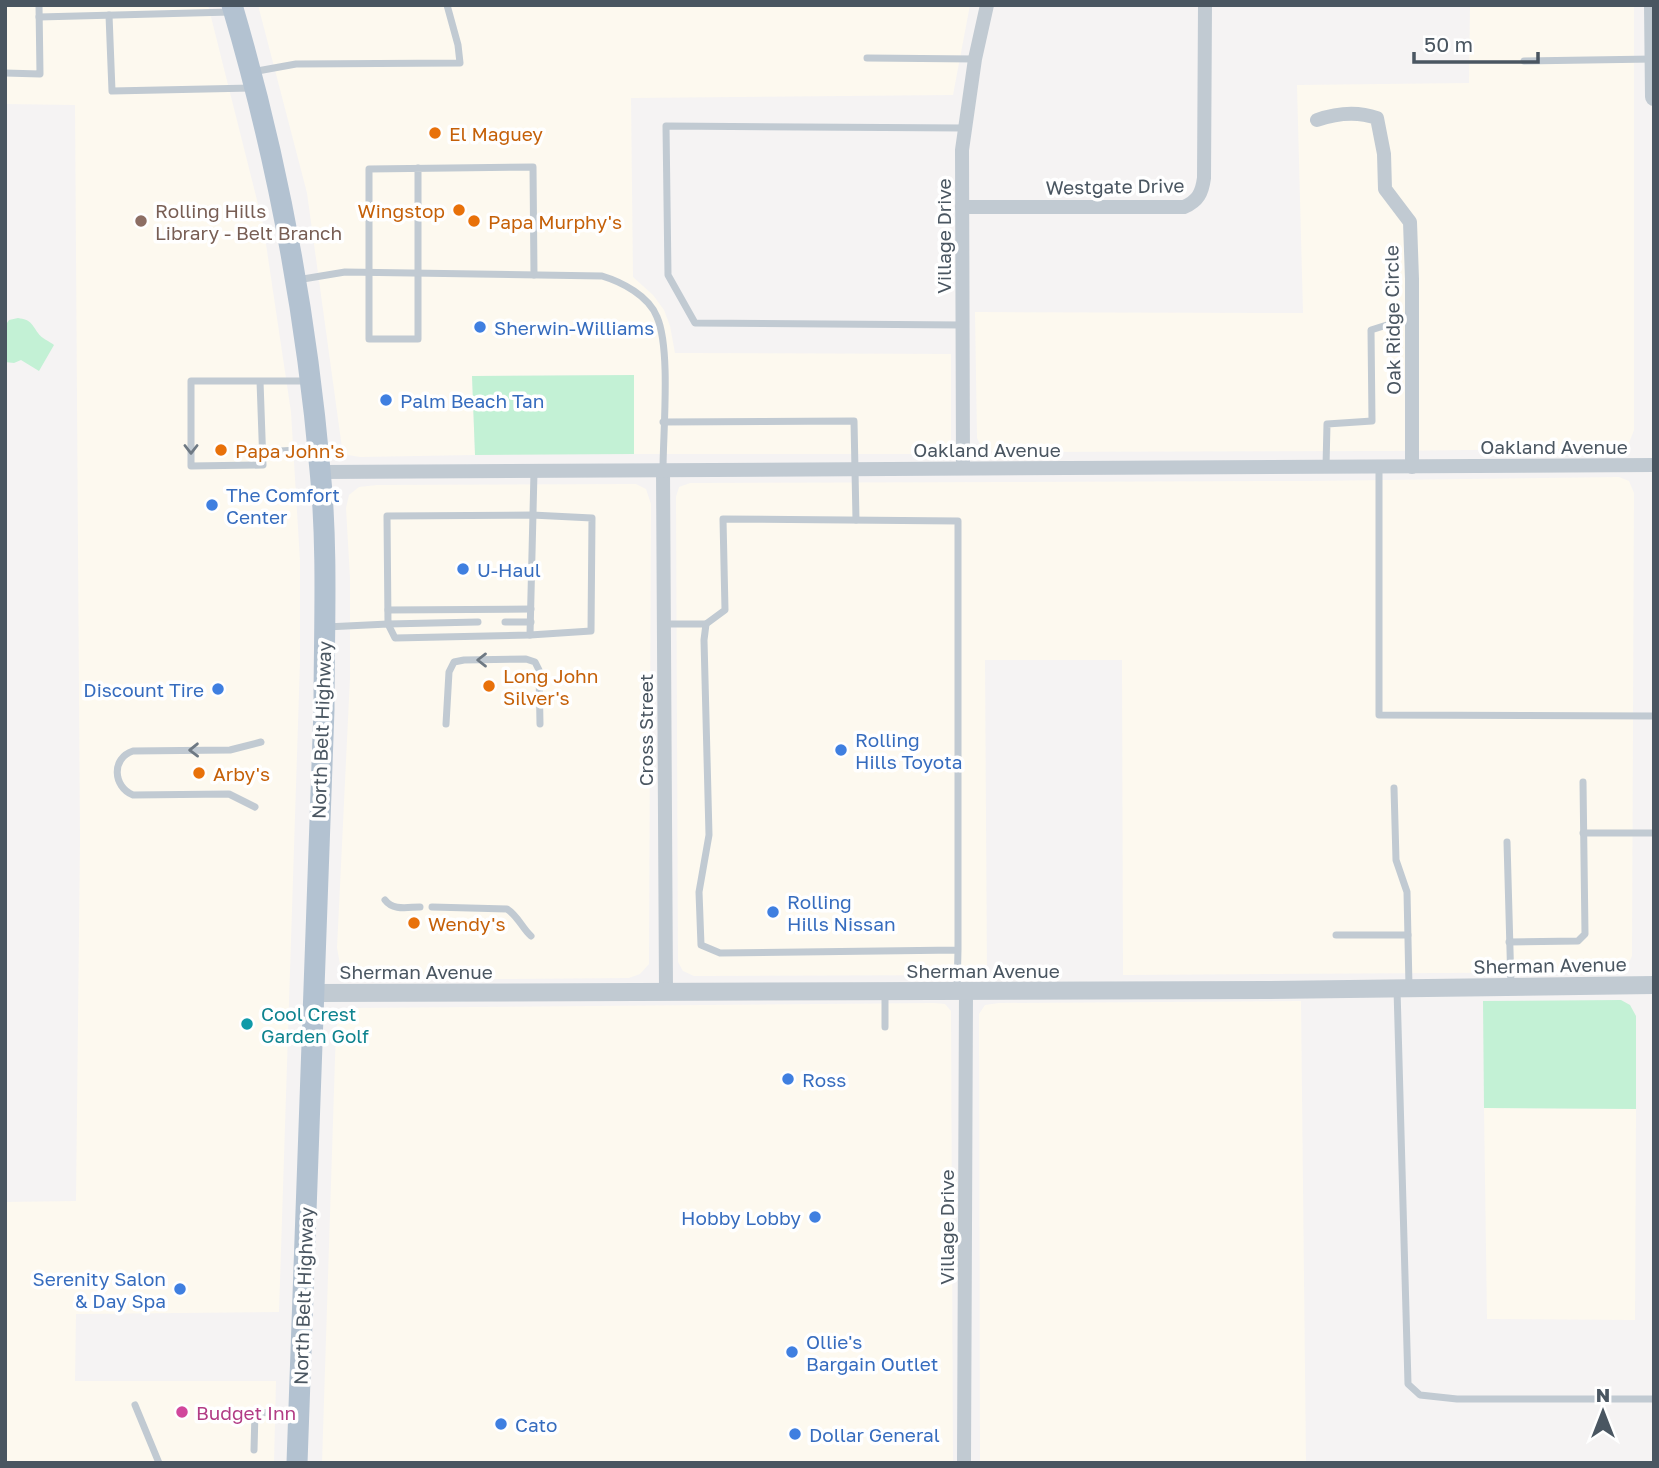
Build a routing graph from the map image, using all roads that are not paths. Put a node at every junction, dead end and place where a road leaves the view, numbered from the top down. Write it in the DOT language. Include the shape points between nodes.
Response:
graph roads {
  1 [pos="39,5"];
  2 [pos="447,5"];
  3 [pos="987,5"];
  4 [pos="1205,5"];
  5 [pos="1653,5"];
  6 [pos="233,8"];
  7 [pos="109,15"];
  8 [pos="39,17"];
  9 [pos="867,58"];
  10 [pos="975,59"];
  11 [pos="1654,59"];
  12 [pos="1524,61"];
  13 [pos="5,73"];
  14 [pos="253,80"];
  15 [pos="1654,97"];
  16 [pos="1317,120"];
  17 [pos="964,128"];
  18 [pos="418,168"];
  19 [pos="962,207"];
  20 [pos="368,273"];
  21 [pos="417,274"];
  22 [pos="534,275"];
  23 [pos="296,280"];
  24 [pos="1412,317"];
  25 [pos="962,325"];
  26 [pos="260,381"];
  27 [pos="310,381"];
  28 [pos="663,422"];
  29 [pos="318,449"];
  30 [pos="263,452"];
  31 [pos="1654,465"];
  32 [pos="1326,466"];
  33 [pos="1379,467"];
  34 [pos="1412,467"];
  35 [pos="963,468"];
  36 [pos="854,469"];
  37 [pos="663,470"];
  38 [pos="534,471"];
  39 [pos="321,472"];
  40 [pos="532,515"];
  41 [pos="856,520"];
  42 [pos="531,609"];
  43 [pos="388,610"];
  44 [pos="478,622"];
  45 [pos="505,622"];
  46 [pos="531,622"];
  47 [pos="388,624"];
  48 [pos="664,624"];
  49 [pos="706,624"];
  50 [pos="325,627"];
  51 [pos="530,635"];
  52 [pos="1654,716"];
  53 [pos="446,724"];
  54 [pos="540,724"];
  55 [pos="261,742"];
  56 [pos="1583,782"];
  57 [pos="1394,788"];
  58 [pos="255,807"];
  59 [pos="1583,833"];
  60 [pos="1654,833"];
  61 [pos="1507,842"];
  62 [pos="385,900"];
  63 [pos="420,907"];
  64 [pos="432,907"];
  65 [pos="1408,934"];
  66 [pos="1336,935"];
  67 [pos="531,936"];
  68 [pos="1509,942"];
  69 [pos="958,950"];
  70 [pos="1654,985"];
  71 [pos="1511,987"];
  72 [pos="1403,988"];
  73 [pos="666,990"];
  74 [pos="885,992"];
  75 [pos="961,992"];
  76 [pos="313,993"];
  77 [pos="885,1027"];
  78 [pos="1654,1399"];
  79 [pos="135,1405"];
  80 [pos="215,1412"];
  81 [pos="254,1412"];
  82 [pos="299,1413"];
  83 [pos="254,1450"];
  84 [pos="159,1463"];
  85 [pos="297,1463"];
  86 [pos="964,1463"];
  1 -- 8 [label="lane"];
  2 -- 14 [label="lane" via="460,63 296,64"];
  3 -- 10 [label="street, Village Drive"];
  4 -- 19 [label="street, Westgate Drive" via="1204,178 1196,202 1184,207"];
  5 -- 11 [label="street"];
  6 -- 7 [label="lane"];
  6 -- 14 [label="main road, North Belt Highway"];
  7 -- 8 [label="lane"];
  7 -- 14 [label="lane" via="112,91"];
  8 -- 13 [label="lane" via="40,74"];
  9 -- 10 [label="lane"];
  10 -- 17 [label="street, Village Drive"];
  11 -- 12 [label="lane"];
  11 -- 15 [label="street"];
  14 -- 23 [label="main road, North Belt Highway"];
  16 -- 24 [label="street, Oak Ridge Circle" via="1364,113 1377,118 1385,189 1410,222"];
  17 -- 19 [label="street, Village Drive"];
  17 -- 25 [label="lane" via="666,125 668,275 695,323"];
  18 -- 20 [label="lane" via="369,169"];
  18 -- 21 [label="lane"];
  18 -- 22 [label="lane" via="533,167"];
  19 -- 25 [label="street, Village Drive"];
  20 -- 21 [label="lane"];
  20 -- 21 [label="lane" via="369,339 418,339"];
  20 -- 23 [label="lane"];
  21 -- 22 [label="lane"];
  22 -- 28 [label="lane" via="601,276 640,296 657,316 665,353"];
  23 -- 27 [label="main road, North Belt Highway"];
  24 -- 32 [label="lane" via="1371,330 1372,421 1327,424"];
  24 -- 34 [label="street, Oak Ridge Circle"];
  25 -- 35 [label="street, Village Drive"];
  26 -- 27 [label="lane"];
  26 -- 30 [label="lane"];
  26 -- 30 [label="lane, one-way" via="191,381 191,466 263,465"];
  27 -- 29 [label="main road, North Belt Highway"];
  28 -- 36 [label="lane" via="854,421"];
  28 -- 37 [label="lane"];
  29 -- 30 [label="lane"];
  29 -- 39 [label="main road, North Belt Highway"];
  31 -- 34 [label="street, Oakland Avenue"];
  32 -- 33 [label="street, Oakland Avenue"];
  32 -- 35 [label="street, Oakland Avenue"];
  33 -- 34 [label="street, Oakland Avenue"];
  33 -- 52 [label="lane" via="1379,715"];
  35 -- 36 [label="street, Oakland Avenue"];
  36 -- 37 [label="street, Oakland Avenue"];
  36 -- 41 [label="lane"];
  37 -- 38 [label="street, Oakland Avenue"];
  37 -- 48 [label="street, Cross Street"];
  38 -- 39 [label="street, Oakland Avenue"];
  38 -- 40 [label="lane"];
  39 -- 50 [label="main road, North Belt Highway"];
  40 -- 42 [label="lane"];
  40 -- 43 [label="lane" via="387,516"];
  40 -- 51 [label="lane" via="592,518 591,631"];
  41 -- 49 [label="lane" via="723,519 725,610"];
  41 -- 69 [label="lane" via="958,521"];
  42 -- 43 [label="lane"];
  42 -- 46 [label="lane"];
  43 -- 47 [label="lane"];
  44 -- 47 [label="lane"];
  45 -- 46 [label="lane"];
  46 -- 51 [label="lane"];
  47 -- 50 [label="lane"];
  47 -- 51 [label="lane" via="396,638"];
  48 -- 49 [label="lane"];
  48 -- 73 [label="street, Cross Street"];
  49 -- 69 [label="lane" via="709,835 699,892 701,945 720,953"];
  50 -- 76 [label="main road, North Belt Highway"];
  54 -- 53 [label="lane, one-way" via="539,670 536,662 526,659 454,662 449,672"];
  55 -- 58 [label="lane, one-way" via="230,750 132,751 118,762 119,784 133,795 229,793"];
  56 -- 59 [label="lane"];
  57 -- 65 [label="lane" via="1396,860 1408,892"];
  59 -- 60 [label="lane"];
  59 -- 68 [label="lane" via="1585,934 1578,941"];
  61 -- 68 [label="lane"];
  62 -- 63 [label="lane" via="397,908"];
  64 -- 67 [label="lane" via="508,909"];
  65 -- 66 [label="lane"];
  65 -- 72 [label="lane"];
  68 -- 71 [label="lane"];
  69 -- 75 [label="lane"];
  70 -- 71 [label="street, Sherman Avenue"];
  71 -- 72 [label="street, Sherman Avenue"];
  72 -- 75 [label="street, Sherman Avenue"];
  72 -- 78 [label="lane" via="1408,1384 1420,1395 1457,1399"];
  73 -- 74 [label="street, Sherman Avenue"];
  73 -- 76 [label="street, Sherman Avenue"];
  74 -- 75 [label="street, Sherman Avenue"];
  74 -- 77 [label="lane"];
  75 -- 86 [label="street, Village Drive"];
  76 -- 82 [label="main road, North Belt Highway"];
  79 -- 84 [label="lane"];
  80 -- 81 [label="lane"];
  81 -- 82 [label="lane"];
  81 -- 83 [label="lane"];
  82 -- 85 [label="main road, North Belt Highway"];
}
